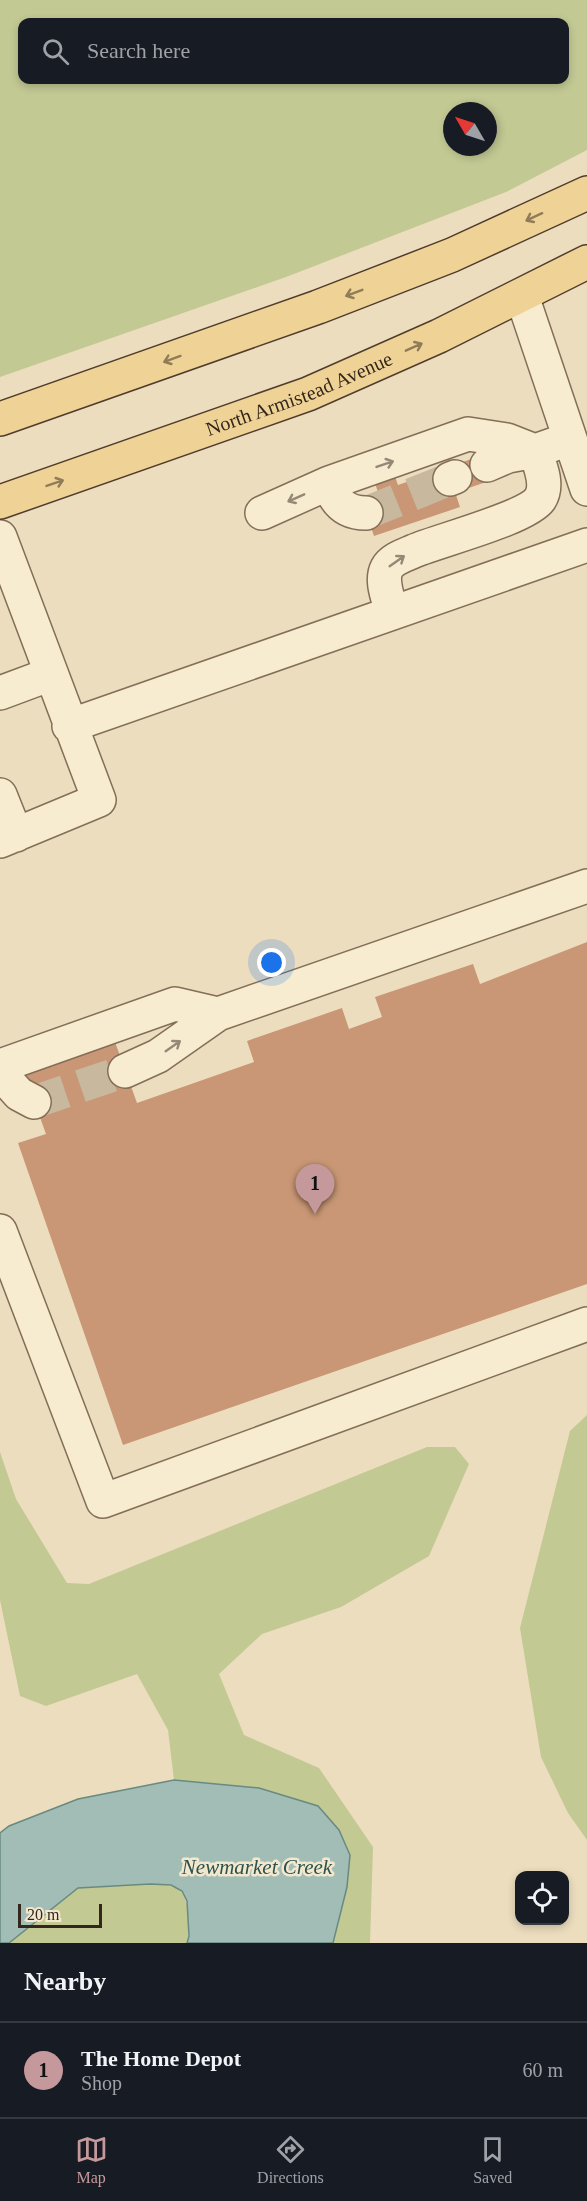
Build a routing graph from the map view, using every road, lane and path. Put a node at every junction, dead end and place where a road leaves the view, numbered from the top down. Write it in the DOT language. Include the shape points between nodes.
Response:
graph roads {
  1 [pos="587,193"];
  2 [pos="587,262"];
  3 [pos="522,296"];
  4 [pos="0,419"];
  5 [pos="569,439"];
  6 [pos="535,451"];
  7 [pos="487,465"];
  8 [pos="329,483"];
  9 [pos="587,489"];
  10 [pos="0,502"];
  11 [pos="262,513"];
  12 [pos="366,513"];
  13 [pos="0,537"];
  14 [pos="587,544"];
  15 [pos="392,613"];
  16 [pos="51,674"];
  17 [pos="0,693"];
  18 [pos="69,726"];
  19 [pos="0,795"];
  20 [pos="8,838"];
  21 [pos="587,886"];
  22 [pos="218,1014"];
  23 [pos="0,1066"];
  24 [pos="125,1071"];
  25 [pos="0,1073"];
  26 [pos="34,1102"];
  27 [pos="0,1231"];
  28 [pos="587,1324"];
  1 -- 4 [label="main road, one-way" via="432,263 318,307"];
  2 -- 3 [label="main road, North Armistead Avenue"];
  3 -- 5 [label="lane"];
  10 -- 3 [label="main road, North Armistead Avenue, one-way" via="308,394"];
  5 -- 6 [label="lane"];
  5 -- 9 [label="lane"];
  6 -- 7 [label="lane"];
  8 -- 6 [label="lane, one-way" via="468,434 507,440"];
  15 -- 6 [label="lane, one-way" via="384,581 387,568 399,558 533,506 544,487"];
  8 -- 11 [label="lane, one-way"];
  8 -- 12 [label="lane" via="342,506 354,513"];
  13 -- 16 [label="lane"];
  14 -- 15 [label="lane"];
  15 -- 18 [label="lane"];
  16 -- 17 [label="lane"];
  16 -- 18 [label="lane"];
  18 -- 20 [label="lane" via="99,800"];
  19 -- 20 [label="lane"];
  21 -- 22 [label="lane"];
  22 -- 23 [label="lane" via="175,1004"];
  24 -- 22 [label="lane, one-way" via="158,1056"];
  25 -- 26 [label="lane" via="19,1094"];
  27 -- 28 [label="lane" via="103,1501"];
}
